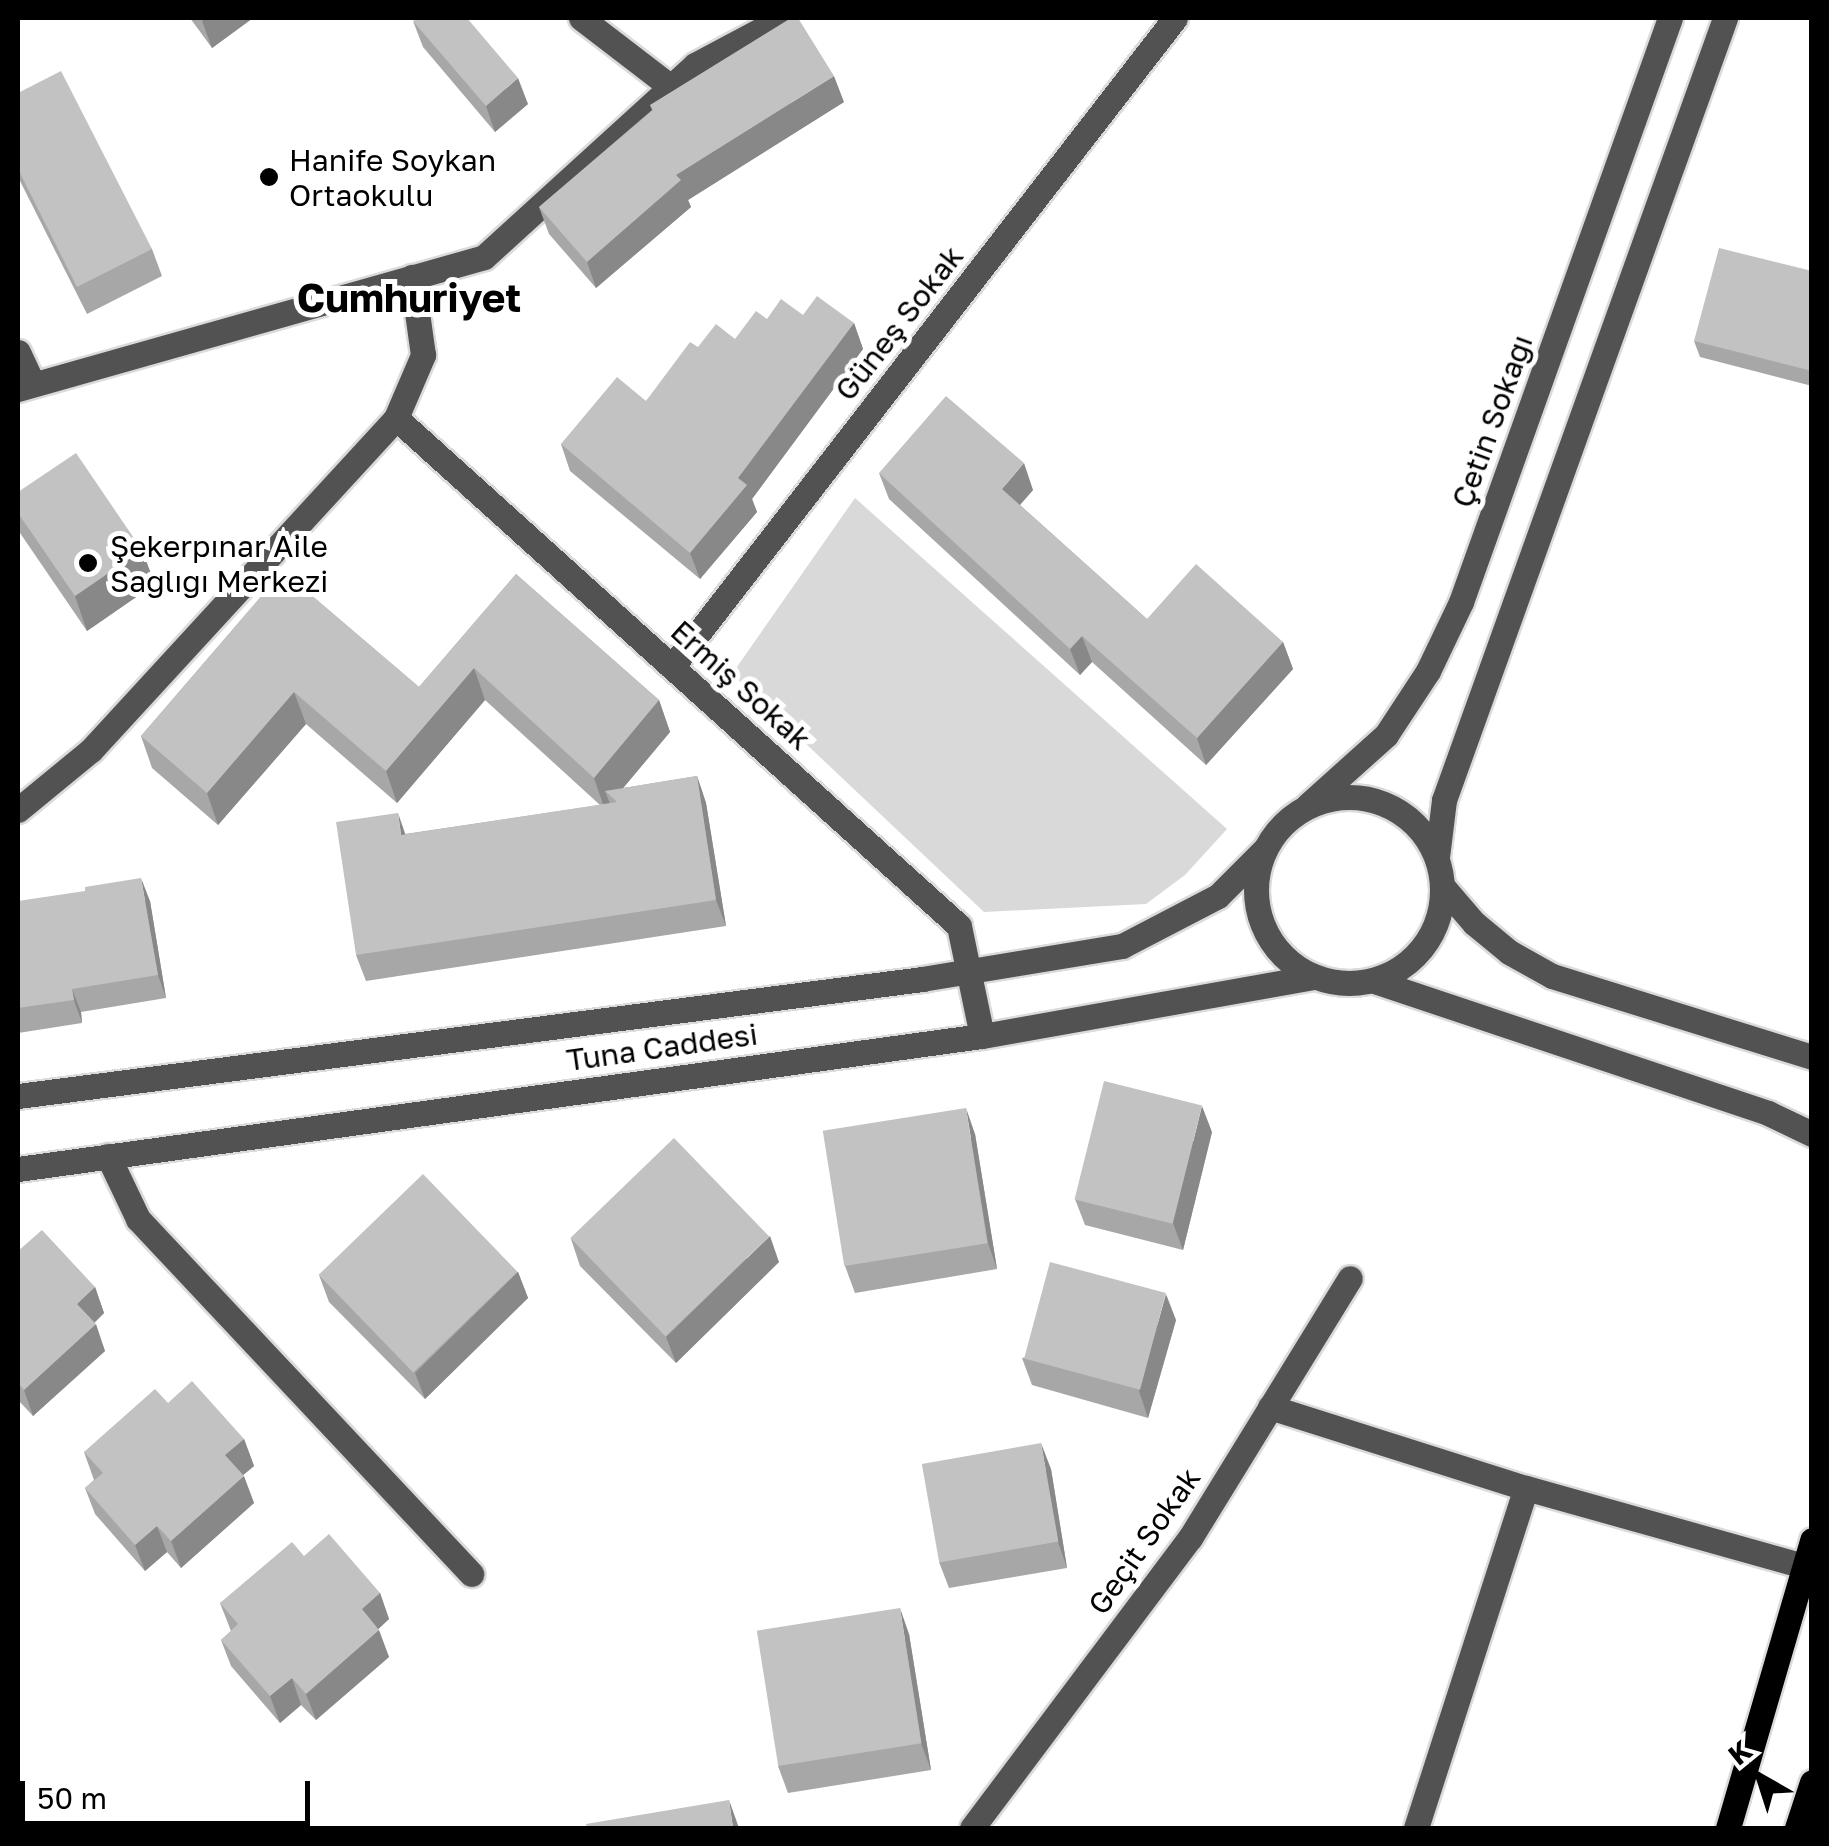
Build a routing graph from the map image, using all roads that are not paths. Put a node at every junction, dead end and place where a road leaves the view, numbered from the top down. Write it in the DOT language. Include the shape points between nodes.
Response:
graph roads {
  1 [pos="581,18"];
  2 [pos="783,18"];
  3 [pos="1176,18"];
  4 [pos="1670,18"];
  5 [pos="1725,18"];
  6 [pos="671,87"];
  7 [pos="412,277"];
  8 [pos="18,352"];
  9 [pos="25,386"];
  10 [pos="396,418"];
  11 [pos="672,667"];
  12 [pos="1308,806"];
  13 [pos="18,810"];
  14 [pos="1264,849"];
  15 [pos="1437,857"];
  16 [pos="1443,888"];
  17 [pos="969,972"];
  18 [pos="1313,977"];
  19 [pos="1374,981"];
  20 [pos="982,1036"];
  21 [pos="1812,1057"];
  22 [pos="18,1096"];
  23 [pos="1729,1102"];
  24 [pos="1812,1134"];
  25 [pos="1812,1150"];
  26 [pos="108,1156"];
  27 [pos="18,1169"];
  28 [pos="1350,1278"];
  29 [pos="1270,1407"];
  30 [pos="1526,1488"];
  31 [pos="1812,1540"];
  32 [pos="1804,1566"];
  33 [pos="470,1574"];
  34 [pos="1812,1782"];
  35 [pos="982,1826"];
  36 [pos="1416,1828"];
  37 [pos="1728,1828"];
  38 [pos="1797,1828"];
  1 -- 6 [label="street"];
  2 -- 6 [label="street" via="695,65"];
  3 -- 11 [label="street, Güneş Sokak"];
  4 -- 12 [label="street, Çetin Sokağı" via="1462,602 1386,735"];
  5 -- 15 [label="street" via="1444,800"];
  6 -- 7 [label="street" via="484,257"];
  7 -- 9 [label="street"];
  7 -- 10 [label="street" via="424,355"];
  8 -- 9 [label="street"];
  10 -- 11 [label="street, Ermiş Sokak"];
  10 -- 13 [label="street" via="91,750"];
  11 -- 17 [label="street, Ermiş Sokak" via="959,926"];
  12 -- 14 [label="street" via="1282,824"];
  12 -- 15 [label="street" via="1338,796 1398,809 1422,830"];
  14 -- 17 [label="street, Tuna Caddesi" via="1218,896 1122,946"];
  14 -- 18 [label="street" via="1257,909 1268,938"];
  15 -- 16 [label="street"];
  16 -- 19 [label="street" via="1424,947"];
  16 -- 21 [label="street" via="1509,952 1552,976"];
  17 -- 20 [label="street, Ermiş Sokak"];
  17 -- 22 [label="street, Tuna Caddesi"];
  18 -- 19 [label="street" via="1343,984"];
  18 -- 20 [label="street, Tuna Caddesi"];
  19 -- 23 [label="street"];
  20 -- 26 [label="street, Tuna Caddesi"];
  23 -- 24 [label="street"];
  23 -- 25 [label="street"];
  26 -- 27 [label="street, Tuna Caddesi"];
  26 -- 33 [label="street" via="138,1219"];
  28 -- 29 [label="street, Geçit Sokak"];
  29 -- 30 [label="street"];
  29 -- 35 [label="street, Geçit Sokak" via="1190,1538"];
  30 -- 32 [label="street"];
  30 -- 36 [label="street"];
  31 -- 32 [label="main road"];
  32 -- 37 [label="main road"];
  34 -- 38 [label="main road"];
}
